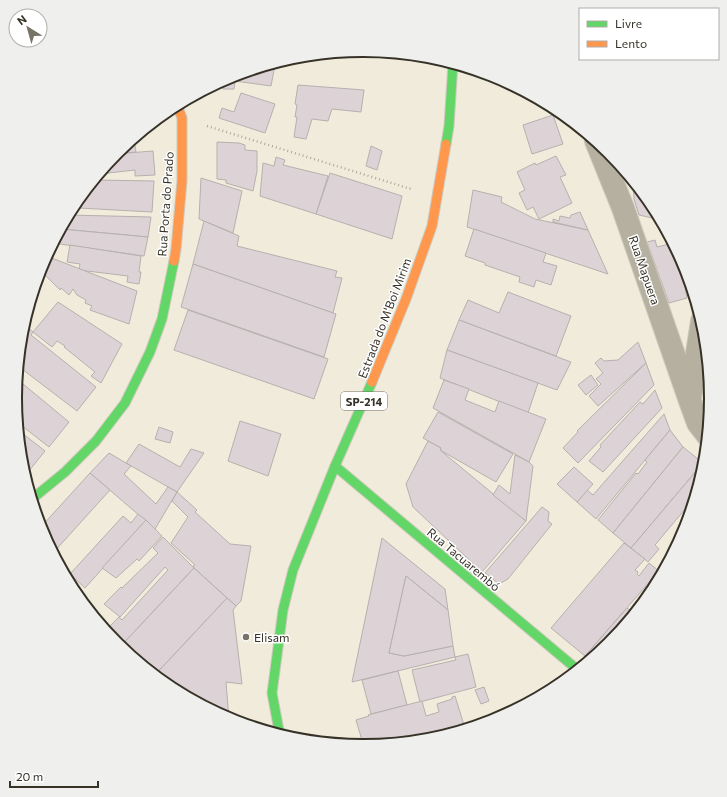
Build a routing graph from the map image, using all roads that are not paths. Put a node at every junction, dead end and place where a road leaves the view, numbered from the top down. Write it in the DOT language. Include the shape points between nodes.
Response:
graph roads {
  1 [pos="452,69"];
  2 [pos="180,112"];
  3 [pos="601,153"];
  4 [pos="699,339"];
  5 [pos="690,401"];
  6 [pos="703,430"];
  7 [pos="335,466"];
  8 [pos="36,495"];
  9 [pos="574,667"];
  10 [pos="279,729"];
  1 -- 7 [label="street, Estrada do M'Boi Mirim / SP-214" via="449,126 432,226 376,374"];
  2 -- 8 [label="street, Rua Porta do Prado" via="182,118 182,181 176,249 162,318 150,352 125,403 96,441"];
  3 -- 5 [label="street, Rua Mapuera" via="623,208"];
  4 -- 5 [label="street"];
  5 -- 6 [label="street, Rua Mapuera"];
  7 -- 9 [label="street, Rua Tacuarembó"];
  7 -- 10 [label="street, Estrada do M'Boi Mirim / SP-214" via="293,570 283,610 272,693"];
}
